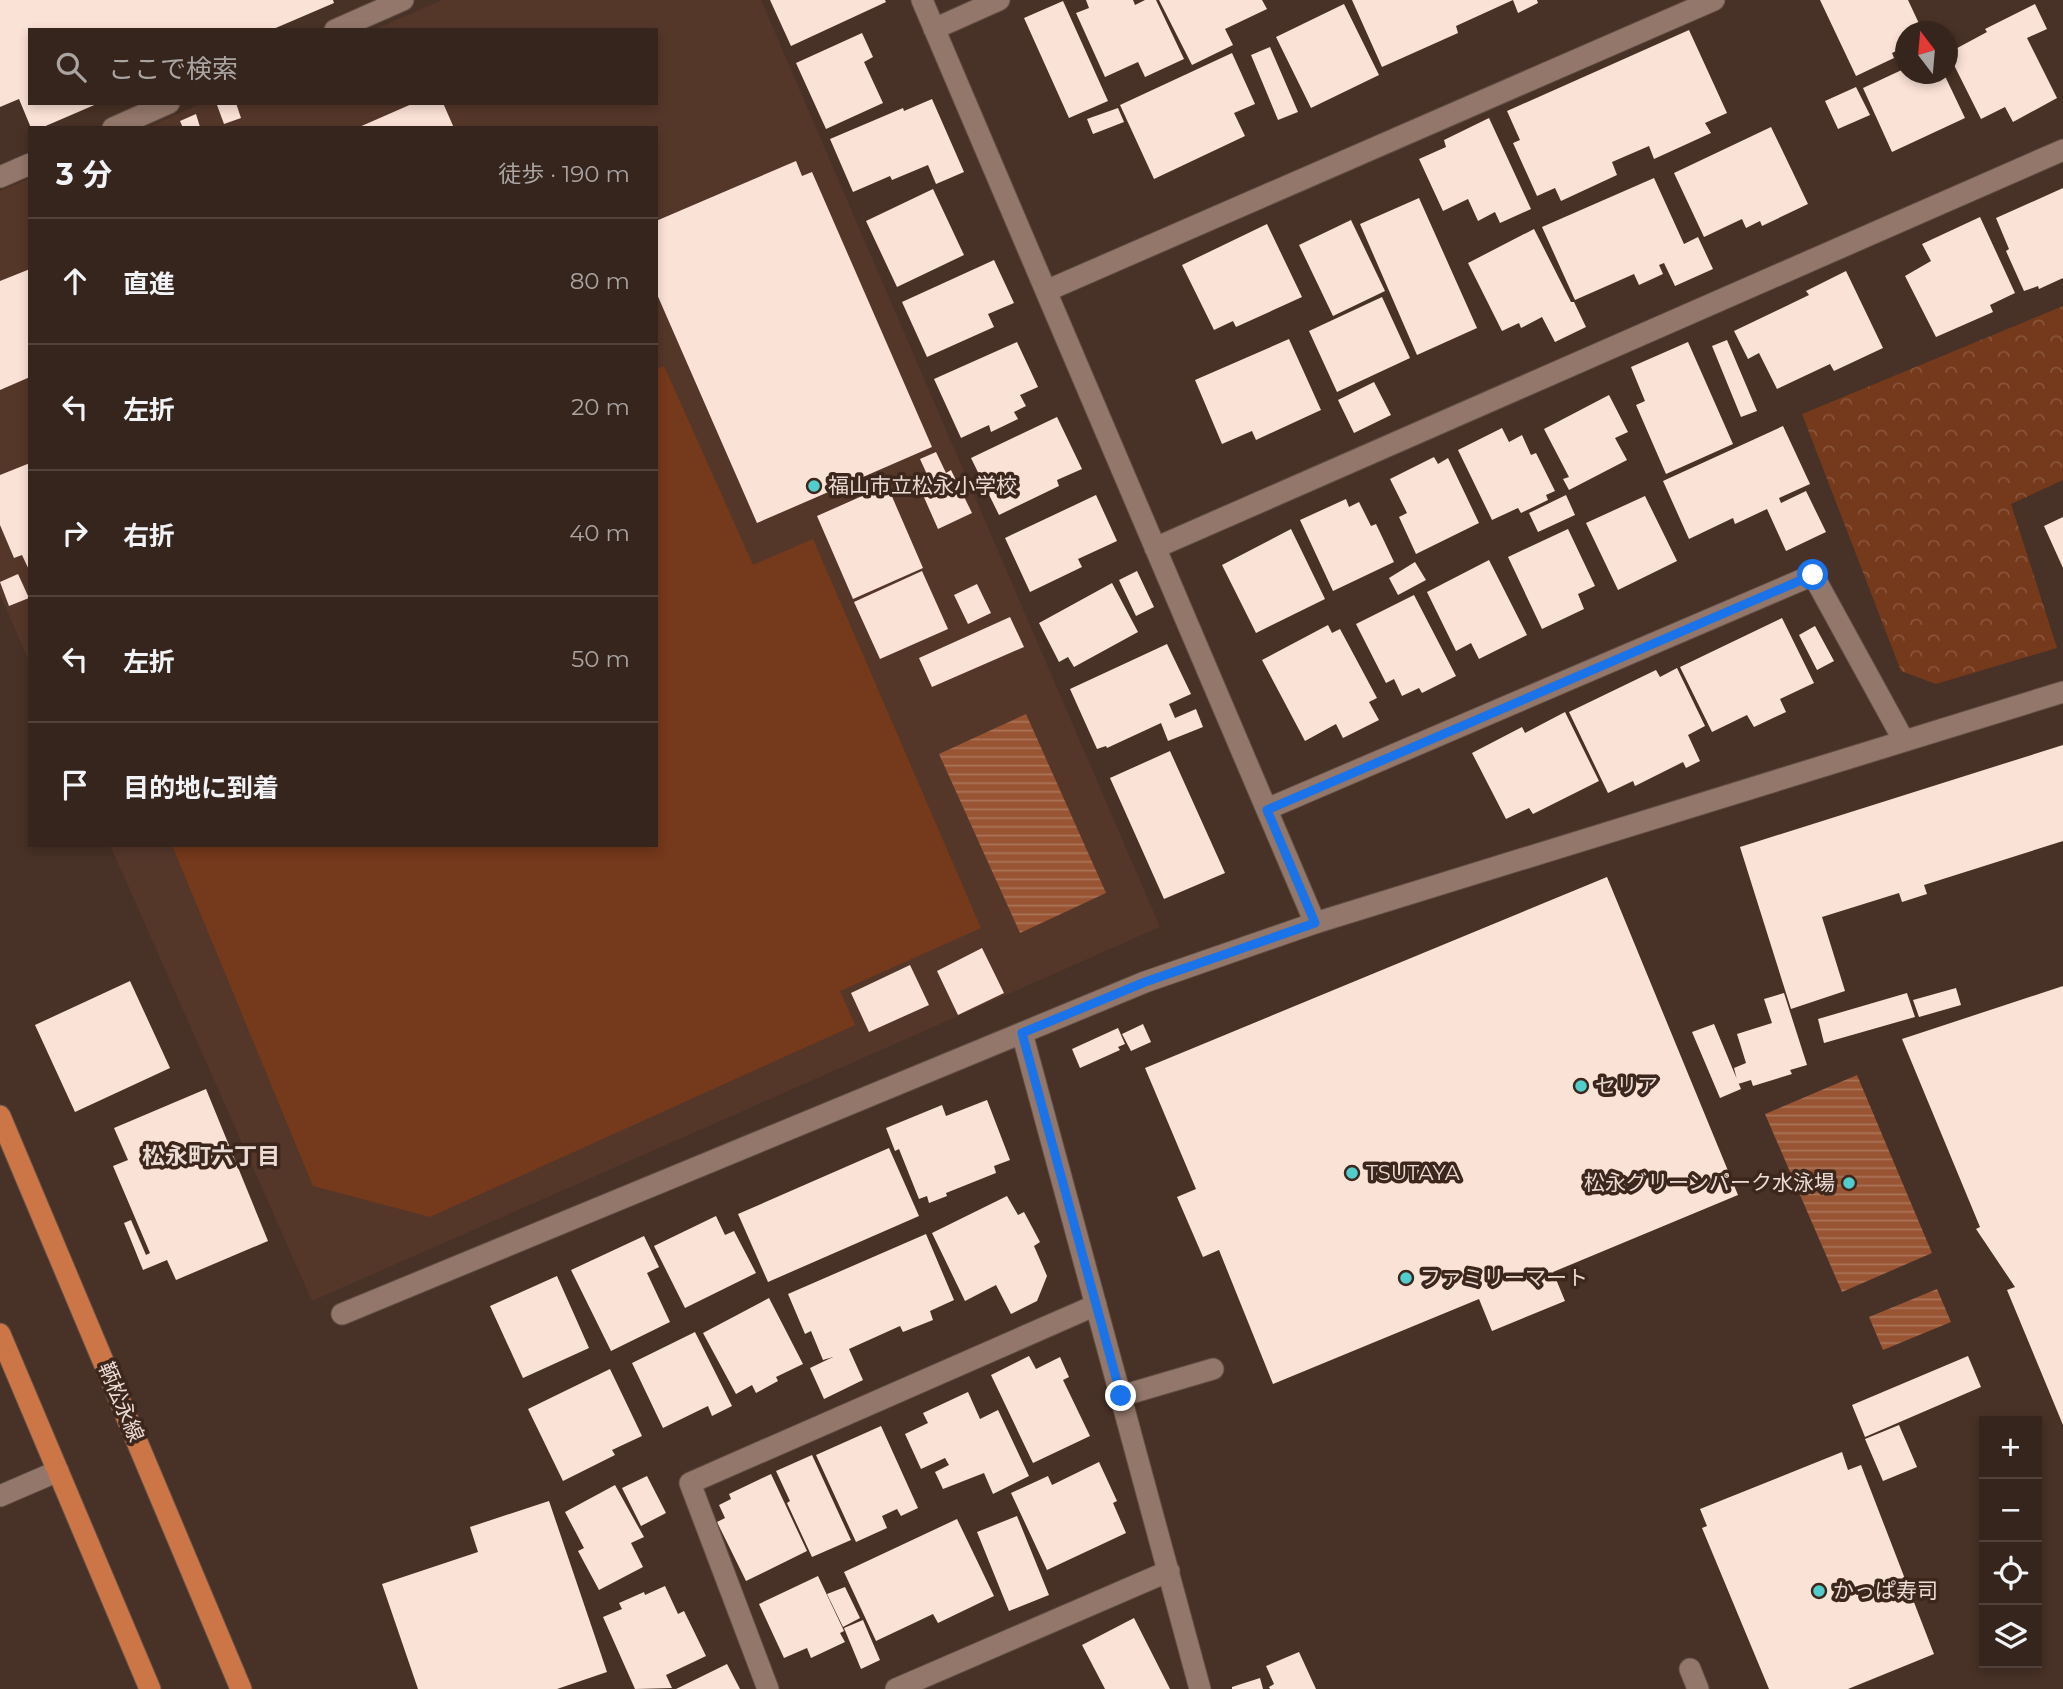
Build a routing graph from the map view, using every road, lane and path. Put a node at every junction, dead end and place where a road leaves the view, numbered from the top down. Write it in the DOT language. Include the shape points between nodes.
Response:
graph roads {
  1 [pos="403,0"];
  2 [pos="922,0"];
  3 [pos="999,0"];
  4 [pos="1714,0"];
  5 [pos="340,28"];
  6 [pos="934,29"];
  7 [pos="165,105"];
  8 [pos="117,126"];
  9 [pos="2063,150"];
  10 [pos="28,165"];
  11 [pos="0,177"];
  12 [pos="1046,291"];
  13 [pos="1155,548"];
  14 [pos="2063,692"];
  15 [pos="1904,741"];
  16 [pos="1267,810"];
  17 [pos="1315,923"];
  18 [pos="1022,1033"];
  19 [pos="0,1116"];
  20 [pos="1096,1305"];
  21 [pos="342,1314"];
  22 [pos="0,1334"];
  23 [pos="1213,1369"];
  24 [pos="1121,1396"];
  25 [pos="58,1471"];
  26 [pos="0,1496"];
  27 [pos="1169,1571"];
  28 [pos="1690,1669"];
  29 [pos="150,1689"];
  30 [pos="241,1689"];
  31 [pos="768,1689"];
  32 [pos="896,1689"];
  33 [pos="1200,1689"];
  34 [pos="1698,1689"];
  1 -- 5 [label="street"];
  2 -- 6 [label="street"];
  3 -- 6 [label="street"];
  4 -- 12 [label="street"];
  6 -- 12 [label="street"];
  7 -- 8 [label="street"];
  9 -- 13 [label="street"];
  10 -- 11 [label="street"];
  12 -- 13 [label="street"];
  13 -- 16 [label="street"];
  14 -- 15 [label="street"];
  15 -- 16 [label="street" via="1813,575"];
  15 -- 17 [label="street"];
  16 -- 17 [label="street"];
  17 -- 18 [label="street" via="1145,982"];
  18 -- 20 [label="street"];
  18 -- 21 [label="street"];
  19 -- 30 [label="main road, 鞆松永線"];
  20 -- 24 [label="street"];
  20 -- 31 [label="street" via="690,1483"];
  22 -- 25 [label="main road"];
  23 -- 24 [label="street"];
  24 -- 27 [label="street"];
  25 -- 26 [label="street"];
  25 -- 29 [label="main road"];
  27 -- 32 [label="street"];
  27 -- 33 [label="street"];
  28 -- 34 [label="street"];
}
